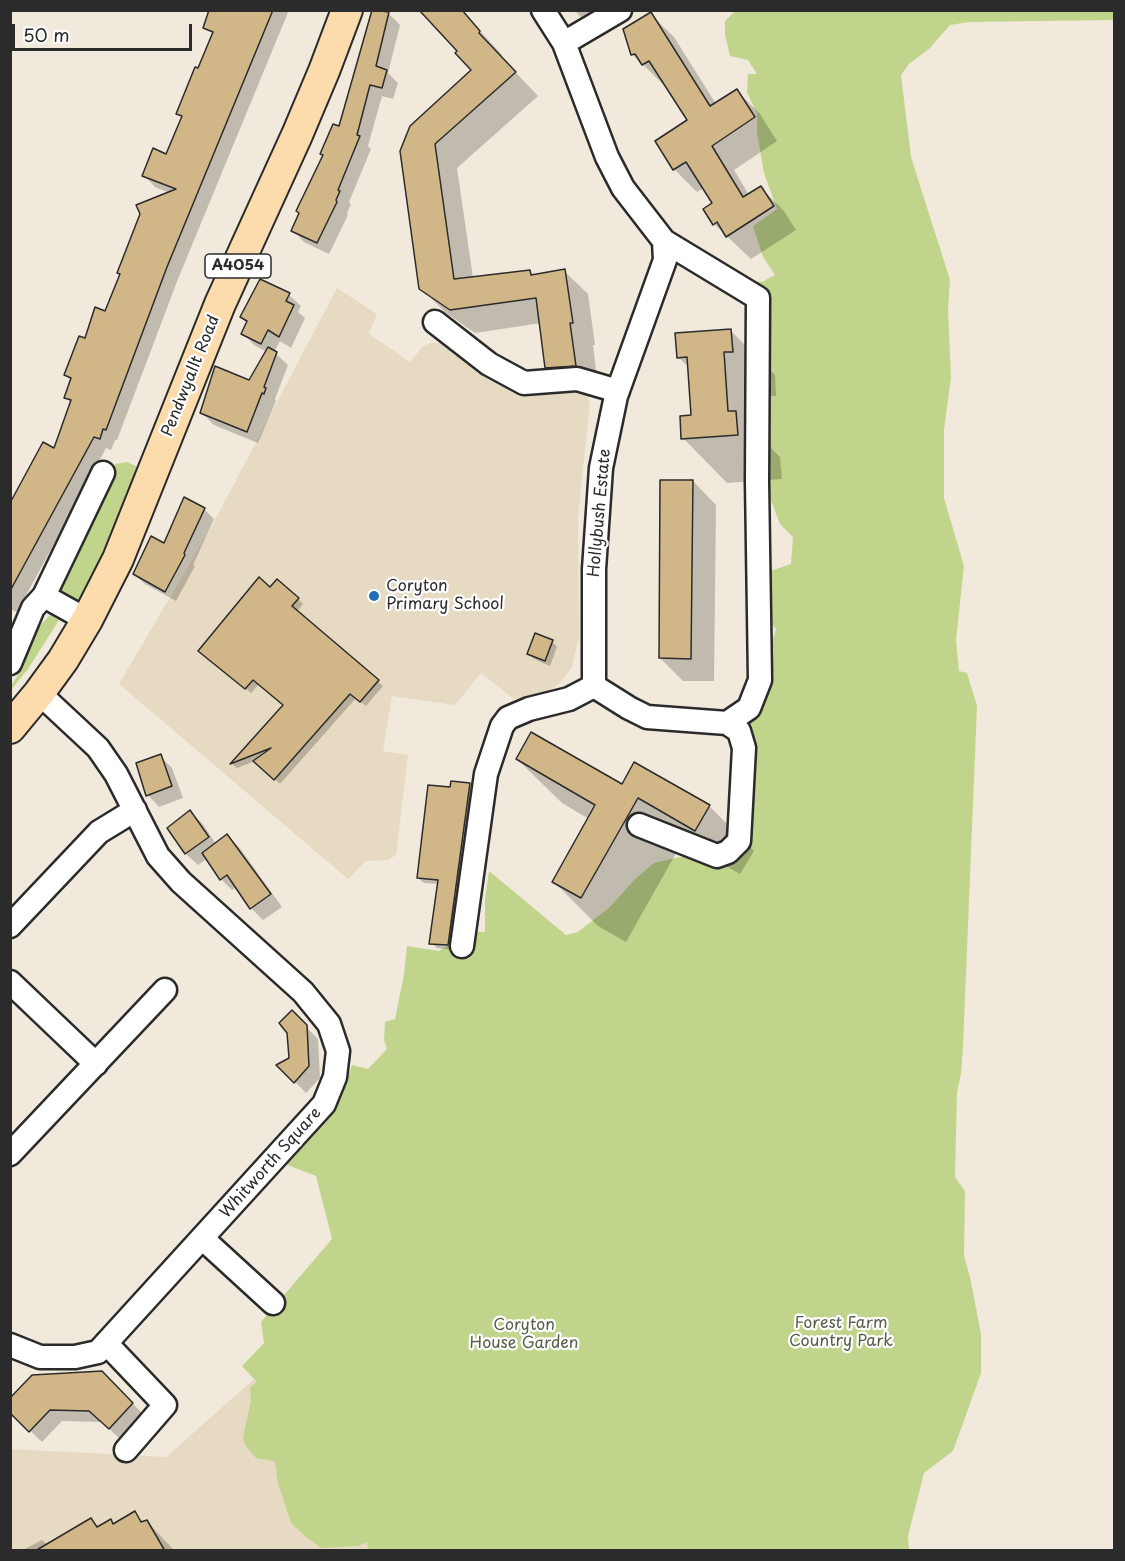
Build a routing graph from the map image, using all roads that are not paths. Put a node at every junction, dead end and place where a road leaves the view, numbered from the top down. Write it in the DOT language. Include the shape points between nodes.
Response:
graph roads {
  1 [pos="347,10"];
  2 [pos="543,10"];
  3 [pos="620,10"];
  4 [pos="564,44"];
  5 [pos="664,241"];
  6 [pos="435,322"];
  7 [pos="618,391"];
  8 [pos="103,473"];
  9 [pos="44,596"];
  10 [pos="87,620"];
  11 [pos="13,651"];
  12 [pos="594,686"];
  13 [pos="39,693"];
  14 [pos="727,723"];
  15 [pos="10,728"];
  16 [pos="135,810"];
  17 [pos="639,825"];
  18 [pos="10,926"];
  19 [pos="462,946"];
  20 [pos="10,982"];
  21 [pos="165,990"];
  22 [pos="96,1064"];
  23 [pos="10,1154"];
  24 [pos="202,1238"];
  25 [pos="273,1303"];
  26 [pos="106,1343"];
  27 [pos="10,1345"];
  28 [pos="126,1450"];
  1 -- 10 [label="main road, Pendwyallt Road / A4054" via="297,135 220,304 118,559"];
  2 -- 4 [label="street"];
  3 -- 4 [label="street"];
  4 -- 5 [label="street" via="607,157 623,188"];
  5 -- 7 [label="street, Hollybush Estate" via="664,260"];
  5 -- 14 [label="street" via="758,298 760,680 749,708"];
  6 -- 7 [label="street" via="489,364 524,382 577,379"];
  7 -- 12 [label="street, Hollybush Estate" via="601,468 594,569"];
  8 -- 9 [label="street"];
  9 -- 10 [label="street"];
  9 -- 11 [label="street" via="33,608"];
  10 -- 13 [label="main road, Pendwyallt Road / A4054"];
  12 -- 14 [label="street" via="646,717"];
  12 -- 19 [label="street" via="569,699 508,718 502,726 486,774"];
  13 -- 15 [label="main road, Pendwyallt Road / A4054"];
  13 -- 16 [label="street, Whitworth Square" via="98,748"];
  14 -- 17 [label="street" via="739,731 744,748 739,841 717,856"];
  16 -- 18 [label="street" via="99,832"];
  16 -- 24 [label="street, Whitworth Square" via="158,856 181,882 303,992 329,1024 338,1051 335,1077 324,1104"];
  20 -- 22 [label="street"];
  21 -- 22 [label="street"];
  22 -- 23 [label="street"];
  24 -- 25 [label="street"];
  24 -- 26 [label="street, Whitworth Square"];
  26 -- 27 [label="street, Whitworth Square" via="98,1352 40,1358"];
  26 -- 28 [label="street" via="165,1405"];
}
